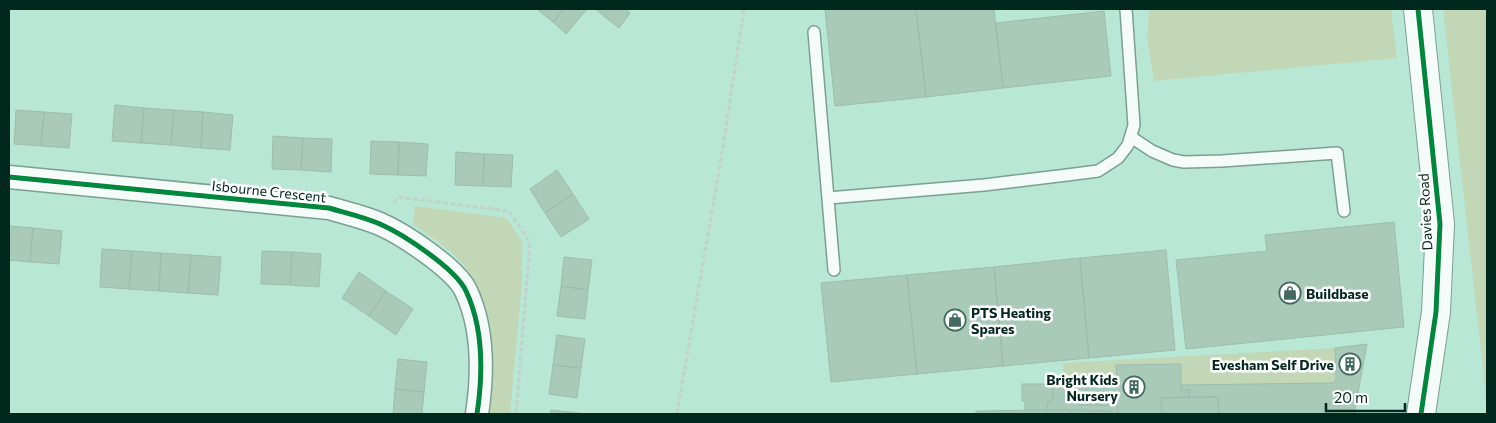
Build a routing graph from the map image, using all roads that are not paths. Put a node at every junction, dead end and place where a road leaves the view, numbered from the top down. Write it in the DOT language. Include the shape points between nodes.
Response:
graph roads {
  1 [pos="1126,9"];
  2 [pos="1418,9"];
  3 [pos="814,32"];
  4 [pos="1131,137"];
  5 [pos="9,177"];
  6 [pos="828,198"];
  7 [pos="1344,211"];
  8 [pos="834,270"];
  9 [pos="477,414"];
  10 [pos="1421,414"];
  1 -- 4 [label="lane" via="1134,125"];
  2 -- 10 [label="street, Davies Road" via="1440,224 1436,312"];
  3 -- 6 [label="lane"];
  4 -- 6 [label="lane" via="1118,158 1098,171 984,185"];
  4 -- 7 [label="lane" via="1152,151 1184,162 1337,153"];
  5 -- 9 [label="street, Isbourne Crescent" via="329,208 379,223 428,253 466,290 480,346 481,386"];
  6 -- 8 [label="lane"];
}
